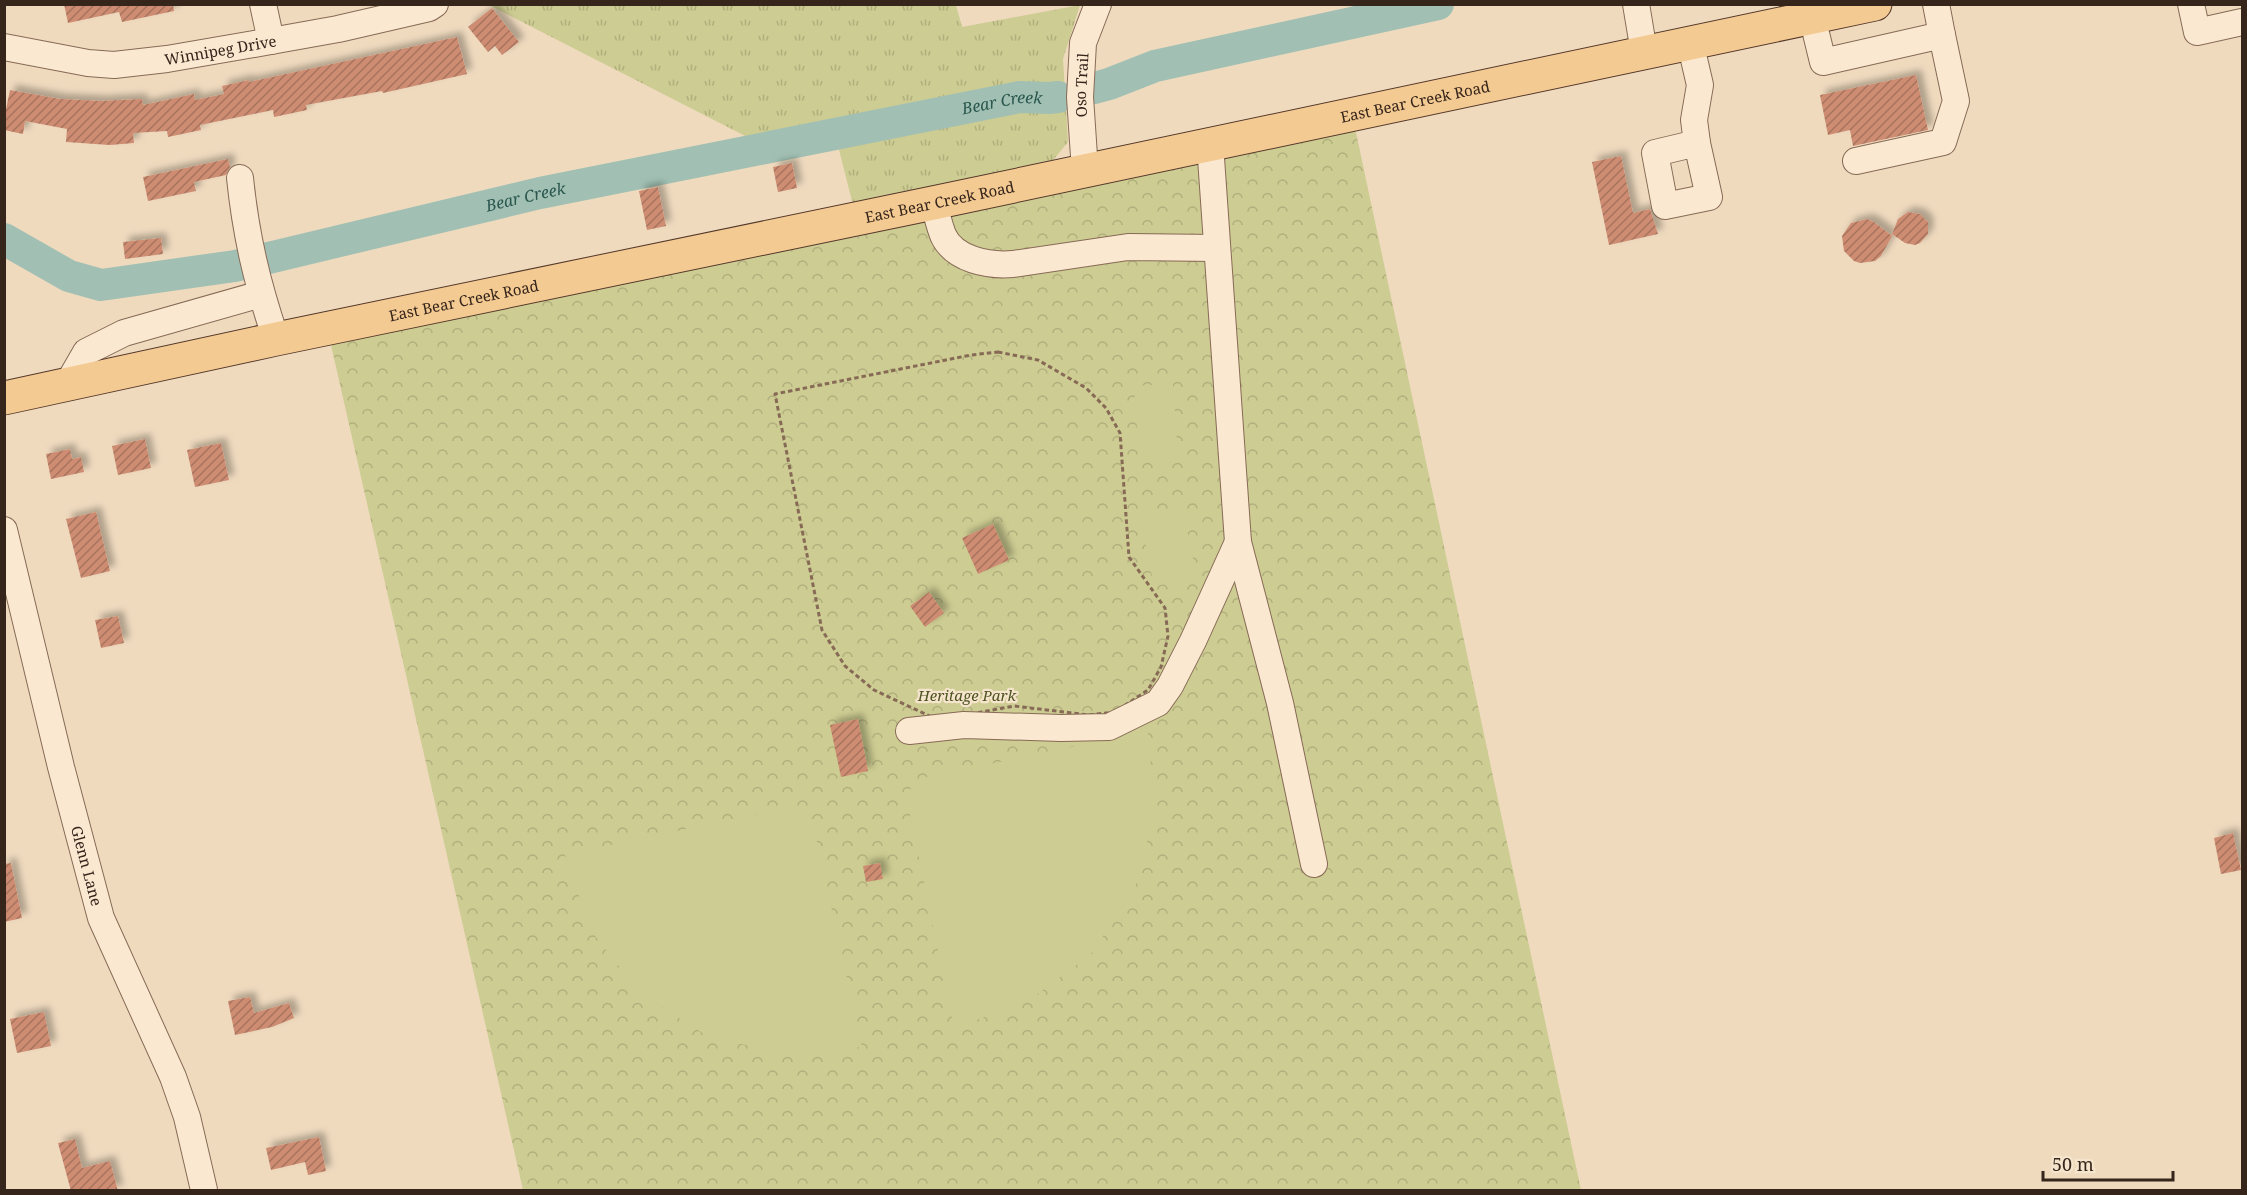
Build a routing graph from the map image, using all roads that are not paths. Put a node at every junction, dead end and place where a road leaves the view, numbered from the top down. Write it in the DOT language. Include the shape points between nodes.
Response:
graph roads {
  1 [pos="263,4"];
  2 [pos="435,4"];
  3 [pos="1098,4"];
  4 [pos="1636,4"];
  5 [pos="1875,4"];
  6 [pos="1936,4"];
  7 [pos="2191,4"];
  8 [pos="1812,16"];
  9 [pos="2242,22"];
  10 [pos="1942,35"];
  11 [pos="272,41"];
  12 [pos="1690,42"];
  13 [pos="4,46"];
  14 [pos="1644,52"];
  15 [pos="1697,143"];
  16 [pos="1210,144"];
  17 [pos="1856,161"];
  18 [pos="1085,171"];
  19 [pos="240,178"];
  20 [pos="933,204"];
  21 [pos="1216,248"];
  22 [pos="258,285"];
  23 [pos="276,339"];
  24 [pos="66,384"];
  25 [pos="4,398"];
  26 [pos="4,530"];
  27 [pos="1238,542"];
  28 [pos="909,731"];
  29 [pos="1314,864"];
  30 [pos="204,1191"];
  1 -- 11 [label="street"];
  2 -- 11 [label="street, Winnipeg Drive"];
  3 -- 18 [label="street, Oso Trail" via="1083,43 1080,97"];
  4 -- 14 [label="street"];
  5 -- 8 [label="main road, East Bear Creek Road"];
  6 -- 10 [label="street"];
  7 -- 9 [label="street" via="2197,32"];
  8 -- 10 [label="street" via="1823,62"];
  8 -- 12 [label="main road, East Bear Creek Road"];
  10 -- 17 [label="street" via="1956,101 1942,141"];
  11 -- 13 [label="street, Winnipeg Drive" via="114,65"];
  12 -- 14 [label="main road, East Bear Creek Road"];
  12 -- 15 [label="street" via="1700,85 1694,120"];
  14 -- 16 [label="main road, East Bear Creek Road"];
  16 -- 18 [label="main road, East Bear Creek Road"];
  16 -- 21 [label="street"];
  18 -- 20 [label="main road, East Bear Creek Road"];
  19 -- 22 [label="street"];
  20 -- 21 [label="street" via="944,237 965,256 996,266 1128,247"];
  20 -- 23 [label="main road, East Bear Creek Road"];
  21 -- 27 [label="street"];
  22 -- 23 [label="street"];
  22 -- 24 [label="street" via="124,333 86,352"];
  23 -- 24 [label="main road, East Bear Creek Road"];
  24 -- 25 [label="main road, East Bear Creek Road"];
  26 -- 30 [label="street, Glenn Lane" via="101,918 173,1077 187,1117"];
  27 -- 28 [label="street" via="1193,641 1158,703 1109,727 964,725"];
  27 -- 29 [label="street" via="1280,703"];
}
